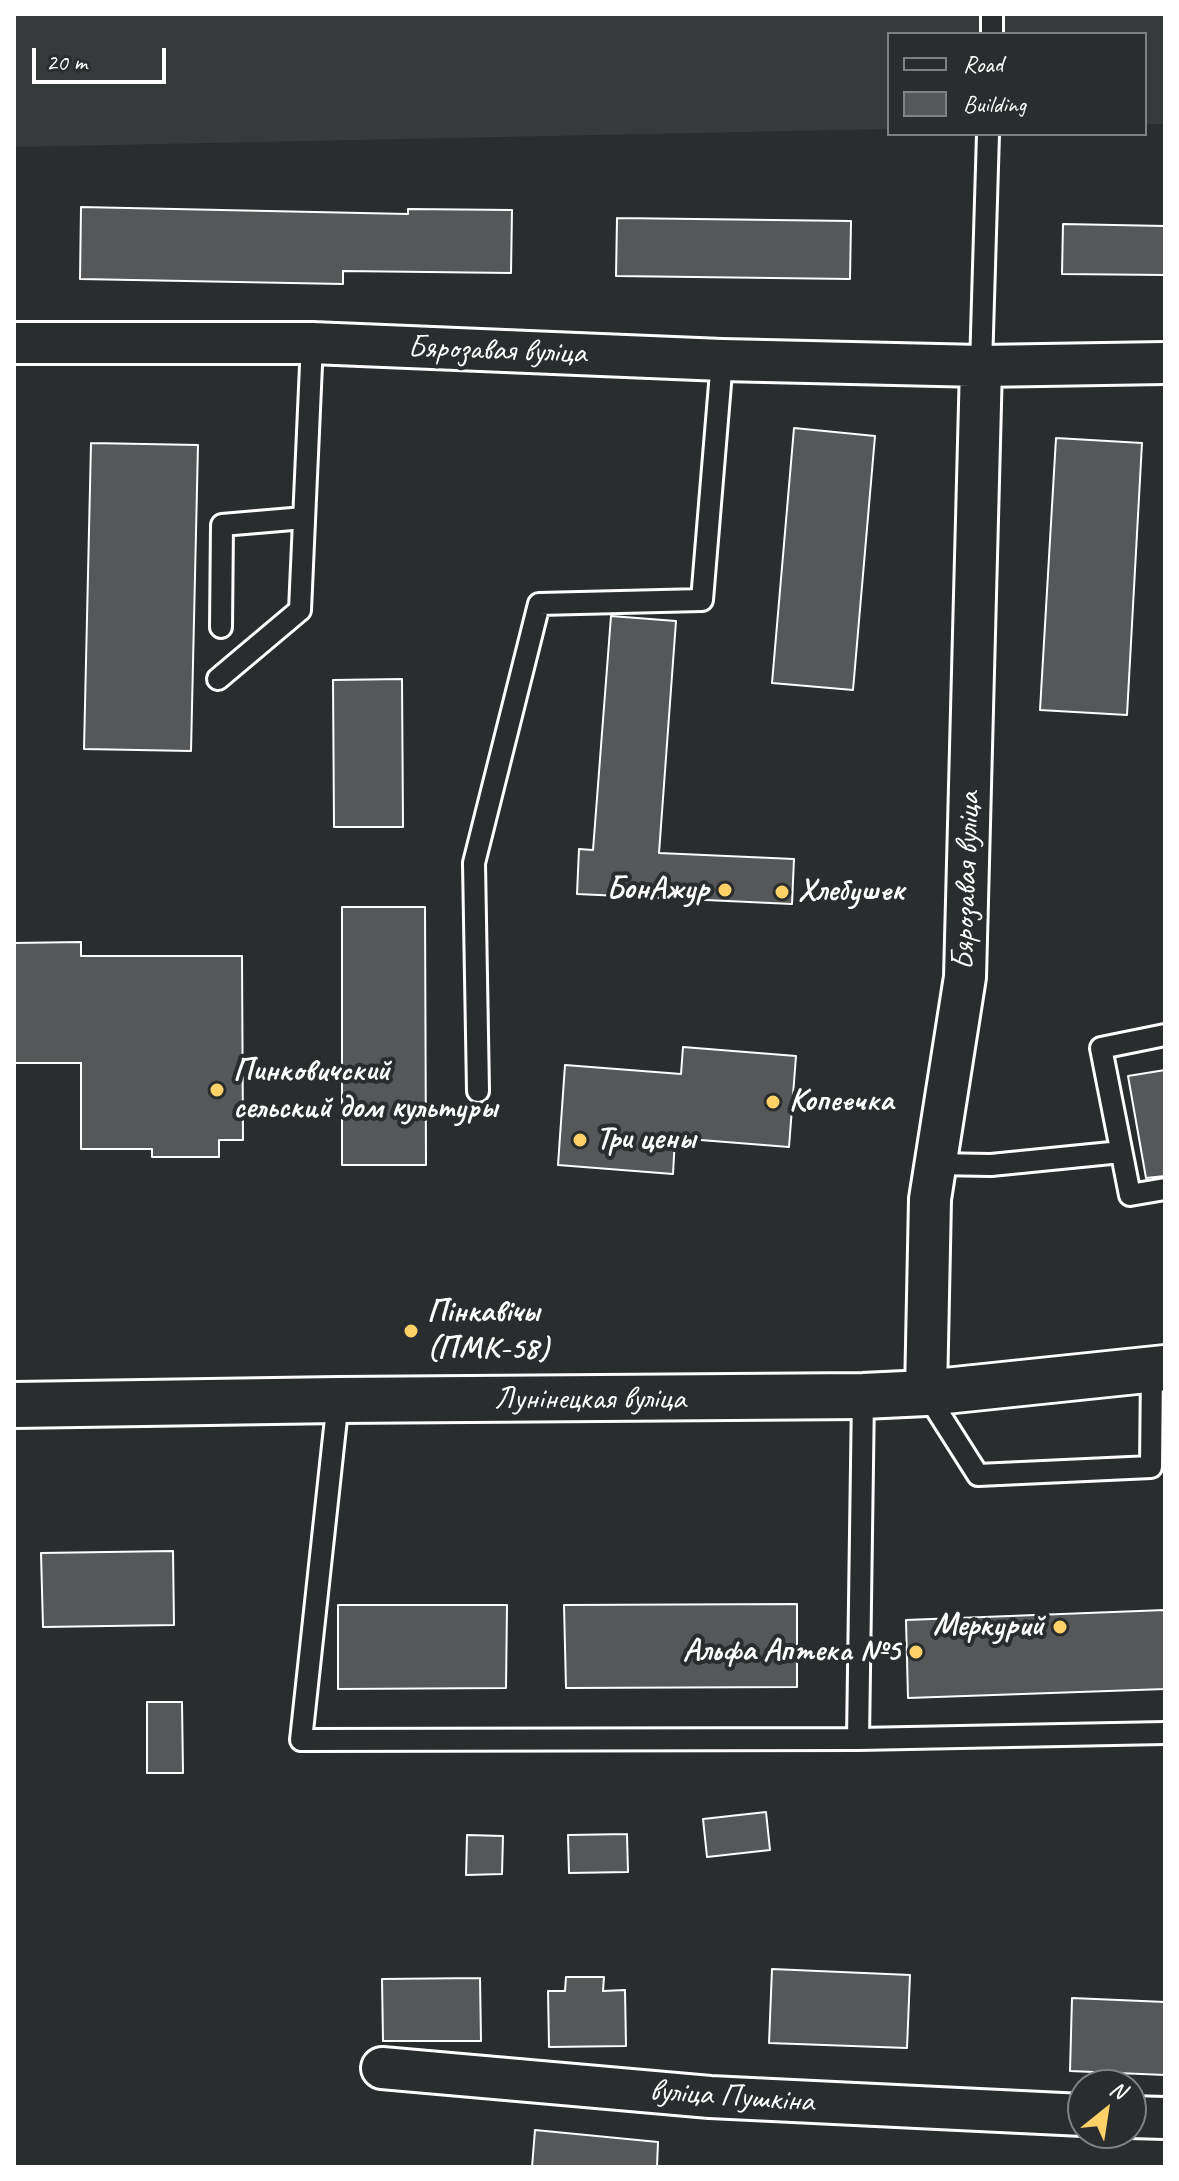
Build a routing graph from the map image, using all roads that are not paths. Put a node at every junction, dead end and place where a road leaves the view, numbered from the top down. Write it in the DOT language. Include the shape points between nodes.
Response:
graph roads {
  1 [pos="988,136"];
  2 [pos="14,343"];
  3 [pos="312,343"];
  4 [pos="722,360"];
  5 [pos="1165,363"];
  6 [pos="981,366"];
  7 [pos="304,518"];
  8 [pos="221,627"];
  9 [pos="218,679"];
  10 [pos="1165,1035"];
  11 [pos="478,1091"];
  12 [pos="1121,1152"];
  13 [pos="934,1164"];
  14 [pos="1165,1189"];
  15 [pos="1158,1369"];
  16 [pos="926,1393"];
  17 [pos="863,1396"];
  18 [pos="338,1400"];
  19 [pos="14,1405"];
  20 [pos="1165,1733"];
  21 [pos="858,1739"];
  22 [pos="382,2068"];
  23 [pos="1067,2114"];
  1 -- 6 [label="lane"];
  2 -- 3 [label="street, Бярозавая вуліца"];
  3 -- 4 [label="street, Бярозавая вуліца"];
  3 -- 7 [label="lane"];
  4 -- 6 [label="street, Бярозавая вуліца"];
  4 -- 11 [label="lane" via="702,600 539,604 474,863"];
  5 -- 6 [label="street, Бярозавая вуліца"];
  6 -- 13 [label="street, Бярозавая вуліца" via="965,977"];
  7 -- 8 [label="lane" via="222,525"];
  7 -- 9 [label="lane" via="300,610"];
  10 -- 12 [label="lane" via="1101,1048"];
  12 -- 13 [label="lane" via="991,1165"];
  12 -- 14 [label="lane" via="1130,1195"];
  13 -- 16 [label="street, Бярозавая вуліца"];
  15 -- 16 [label="main road, Лунінецкая вуліца"];
  15 -- 16 [label="lane" via="1151,1467 978,1475"];
  16 -- 17 [label="main road, Лунінецкая вуліца"];
  17 -- 18 [label="main road, Лунінецкая вуліца"];
  17 -- 21 [label="lane"];
  18 -- 19 [label="main road, Лунінецкая вуліца"];
  18 -- 21 [label="lane" via="301,1740"];
  20 -- 21 [label="lane"];
  22 -- 23 [label="street, вуліца Пушкіна" via="710,2097"];
}
